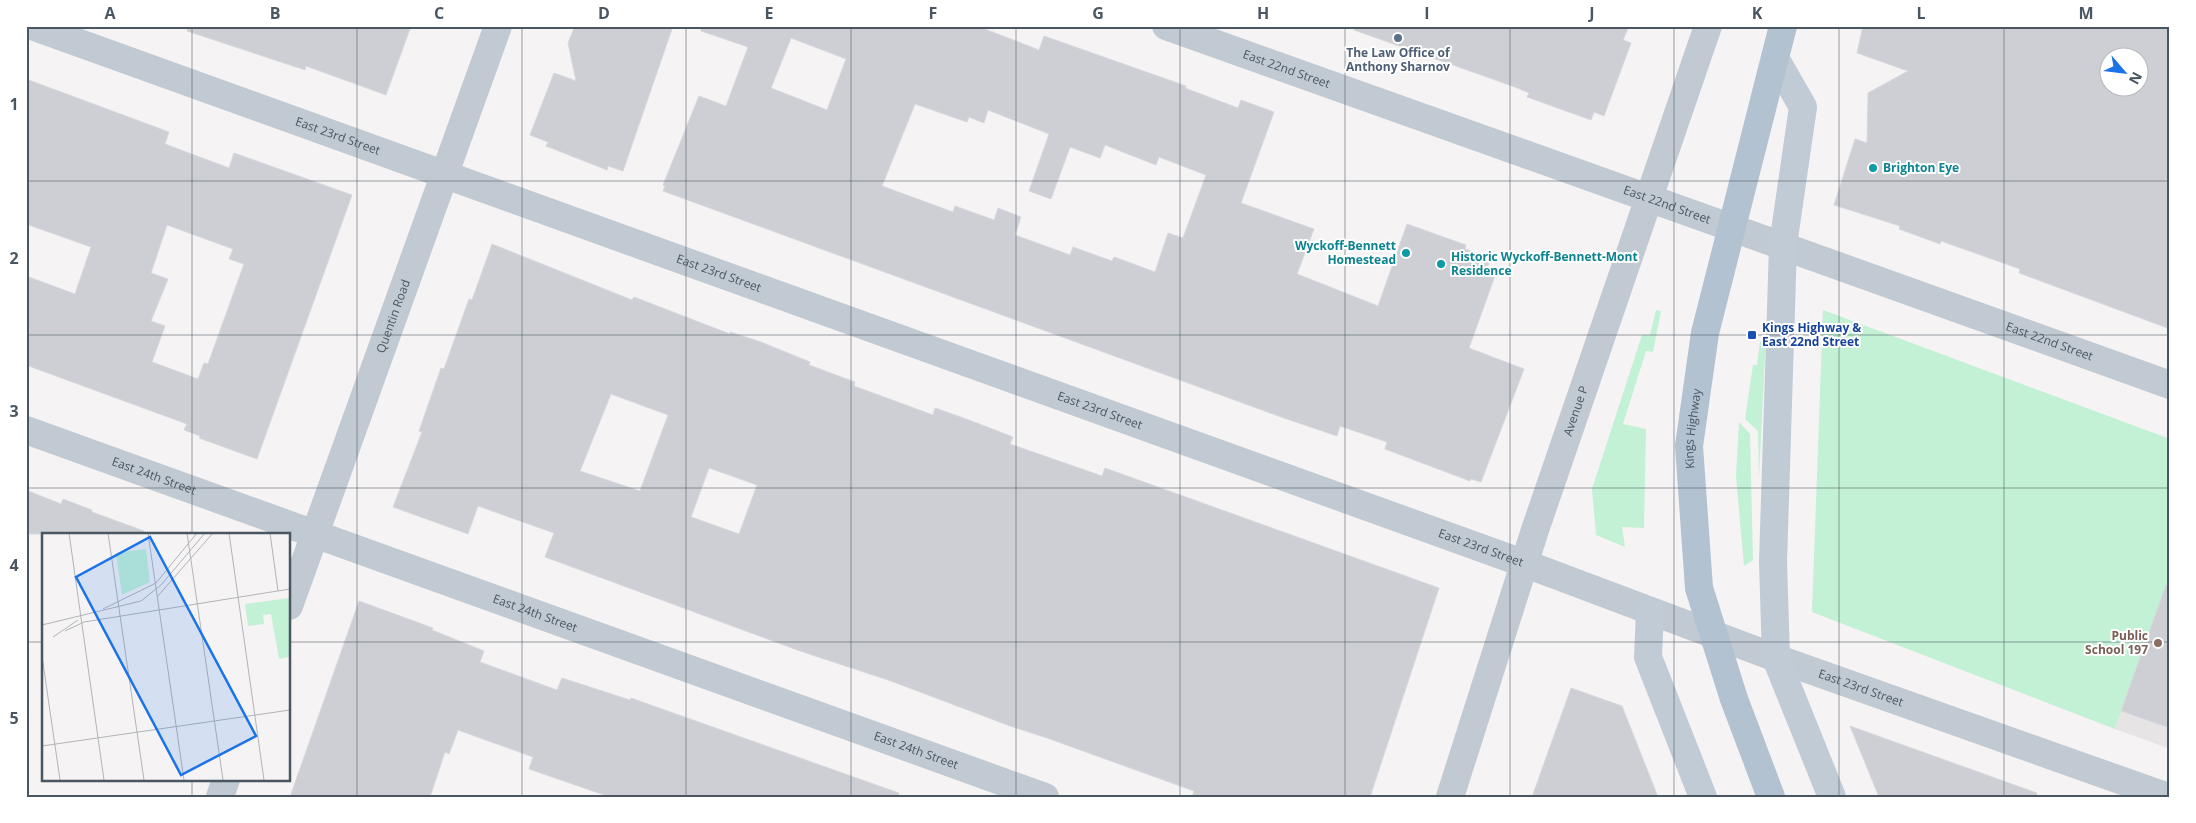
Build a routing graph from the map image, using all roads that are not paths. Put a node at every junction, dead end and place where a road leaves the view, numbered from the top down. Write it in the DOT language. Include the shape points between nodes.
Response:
graph roads {
  1 [pos="32,26"];
  2 [pos="498,26"];
  3 [pos="1166,26"];
  4 [pos="1708,26"];
  5 [pos="1783,26"];
  6 [pos="1774,58"];
  7 [pos="444,175"];
  8 [pos="1647,199"];
  9 [pos="1731,227"];
  10 [pos="1784,245"];
  11 [pos="2170,385"];
  12 [pos="26,430"];
  13 [pos="314,534"];
  14 [pos="1524,564"];
  15 [pos="290,603"];
  16 [pos="1650,611"];
  17 [pos="1716,635"];
  18 [pos="1776,658"];
  19 [pos="226,780"];
  20 [pos="220,797"];
  21 [pos="1045,797"];
  22 [pos="1450,797"];
  23 [pos="1703,797"];
  24 [pos="1772,797"];
  25 [pos="1832,797"];
  26 [pos="2168,797"];
  1 -- 7 [label="street, East 23rd Street"];
  2 -- 7 [label="street, Quentin Road"];
  3 -- 8 [label="street, East 22nd Street"];
  4 -- 8 [label="street, Avenue P"];
  5 -- 6 [label="main road, Kings Highway"];
  6 -- 9 [label="main road, Kings Highway"];
  6 -- 10 [label="street" via="1803,107"];
  7 -- 13 [label="street, Quentin Road"];
  7 -- 14 [label="street, East 23rd Street"];
  8 -- 9 [label="street, East 22nd Street"];
  8 -- 14 [label="street, Avenue P"];
  9 -- 10 [label="street, East 22nd Street"];
  9 -- 17 [label="main road, Kings Highway" via="1706,333 1689,446 1700,588"];
  10 -- 11 [label="street, East 22nd Street"];
  10 -- 18 [label="street" via="1772,562"];
  12 -- 13 [label="street, East 24th Street"];
  13 -- 15 [label="street, Quentin Road"];
  13 -- 21 [label="street, East 24th Street"];
  14 -- 16 [label="street, East 23rd Street"];
  14 -- 22 [label="street, Avenue P"];
  16 -- 17 [label="street, East 23rd Street"];
  16 -- 23 [label="street" via="1648,658"];
  17 -- 18 [label="street, East 23rd Street"];
  17 -- 24 [label="main road, Kings Highway" via="1734,699"];
  18 -- 25 [label="street"];
  18 -- 26 [label="street, East 23rd Street"];
  19 -- 20 [label="street"];
}
